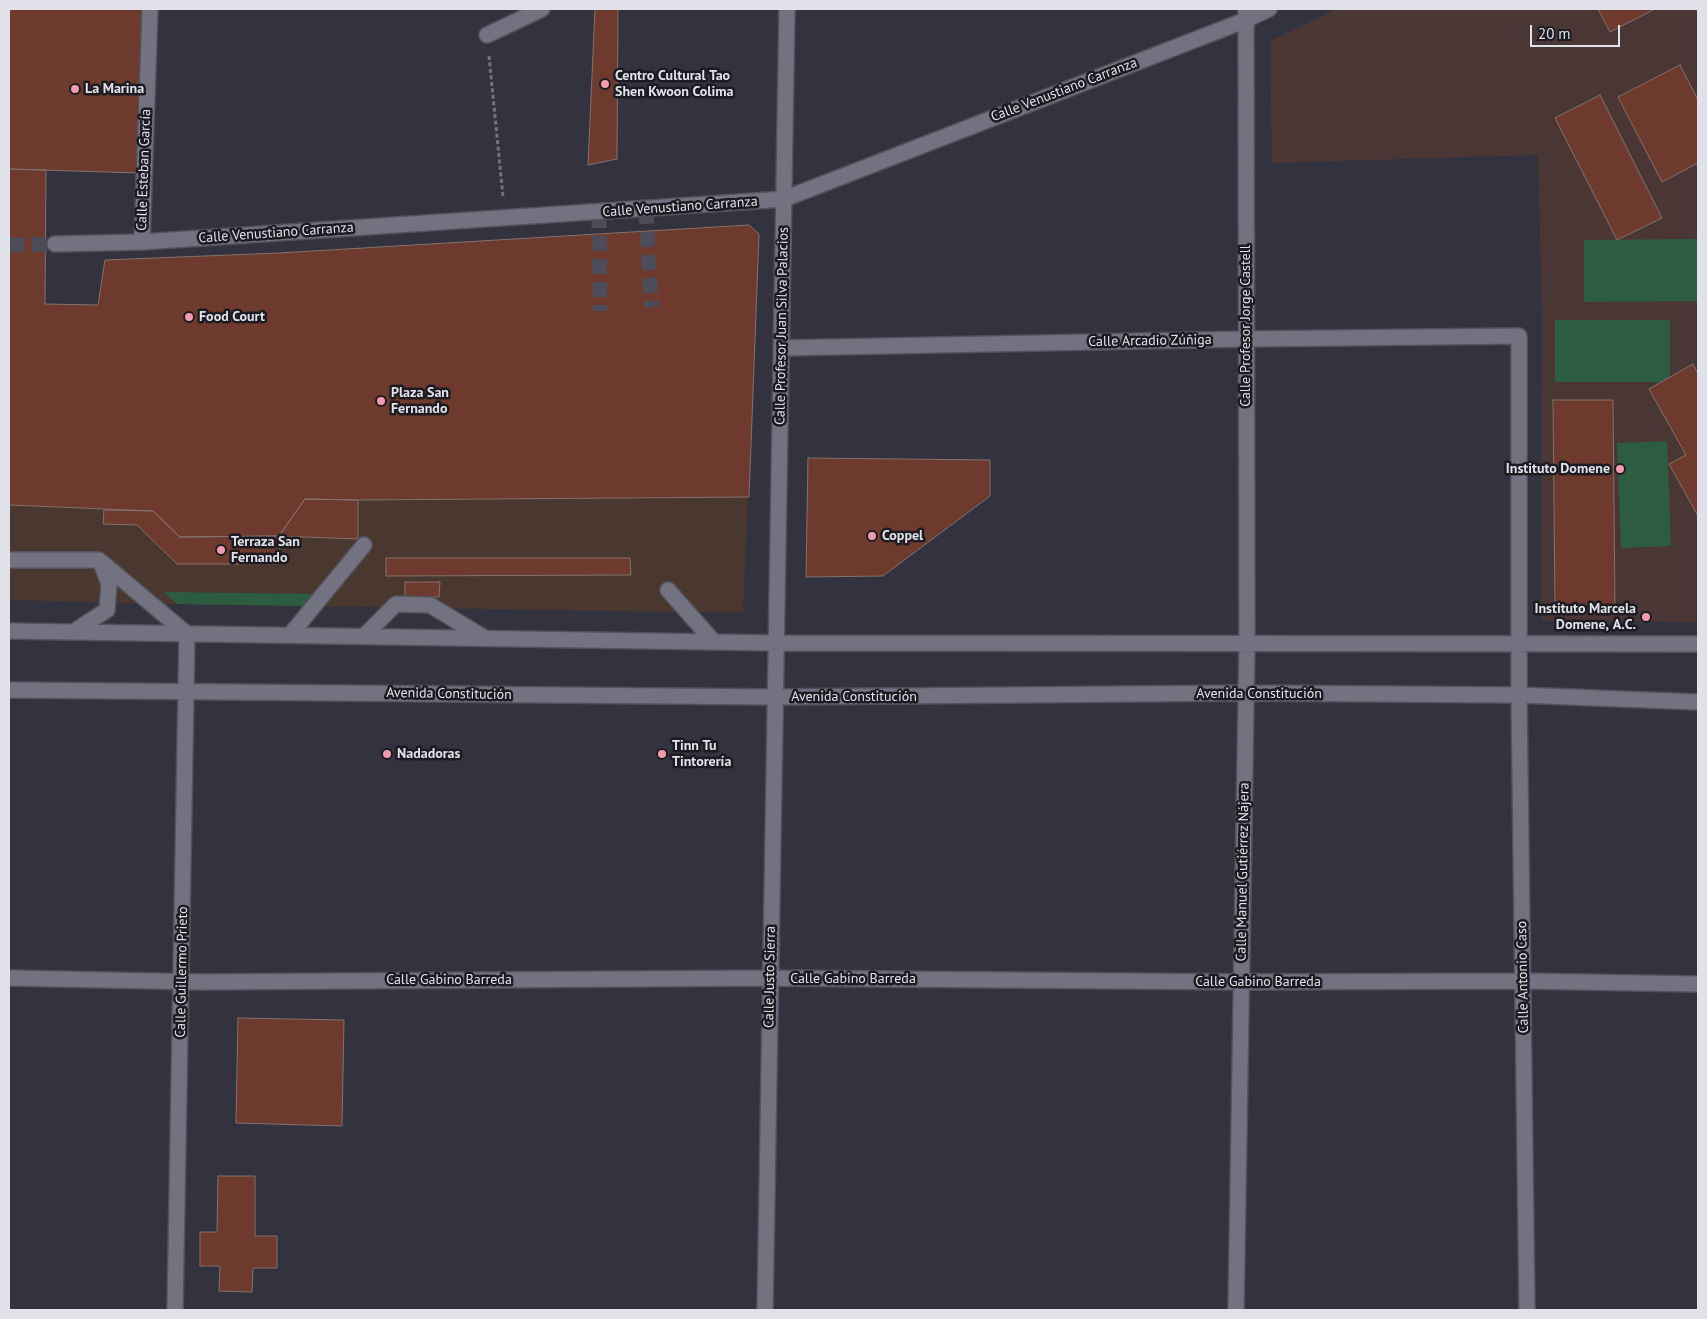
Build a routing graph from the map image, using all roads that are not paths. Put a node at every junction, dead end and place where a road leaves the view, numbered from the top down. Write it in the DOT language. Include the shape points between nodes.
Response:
graph roads {
  1 [pos="150,9"];
  2 [pos="542,9"];
  3 [pos="787,9"];
  4 [pos="1270,9"];
  5 [pos="1246,14"];
  6 [pos="487,36"];
  7 [pos="784,199"];
  8 [pos="142,242"];
  9 [pos="55,244"];
  10 [pos="1519,336"];
  11 [pos="1246,339"];
  12 [pos="781,348"];
  13 [pos="364,545"];
  14 [pos="9,560"];
  15 [pos="99,560"];
  16 [pos="668,590"];
  17 [pos="9,630"];
  18 [pos="73,632"];
  19 [pos="188,634"];
  20 [pos="290,635"];
  21 [pos="364,636"];
  22 [pos="484,638"];
  23 [pos="714,642"];
  24 [pos="776,643"];
  25 [pos="1246,643"];
  26 [pos="1518,644"];
  27 [pos="1698,644"];
  28 [pos="9,690"];
  29 [pos="187,691"];
  30 [pos="1246,693"];
  31 [pos="1519,695"];
  32 [pos="775,697"];
  33 [pos="1698,702"];
  34 [pos="9,978"];
  35 [pos="770,978"];
  36 [pos="1523,981"];
  37 [pos="181,982"];
  38 [pos="1241,982"];
  39 [pos="1698,984"];
  40 [pos="176,1310"];
  41 [pos="764,1310"];
  42 [pos="1236,1310"];
  43 [pos="1527,1310"];
  1 -- 8 [label="street, Calle Esteban García"];
  2 -- 6 [label="street"];
  3 -- 7 [label="street, Calle Profesor Juan Silva Palacios"];
  4 -- 5 [label="street, Calle Venustiano Carranza"];
  5 -- 7 [label="street, Calle Venustiano Carranza"];
  5 -- 11 [label="street, Calle Profesor Jorge Castell"];
  7 -- 8 [label="street, Calle Venustiano Carranza"];
  7 -- 12 [label="street, Calle Profesor Juan Silva Palacios"];
  8 -- 9 [label="street, Calle Venustiano Carranza"];
  10 -- 11 [label="street, Calle Arcadio Zúñiga"];
  10 -- 26 [label="street, Calle Antonio Caso"];
  11 -- 12 [label="street, Calle Arcadio Zúñiga"];
  11 -- 25 [label="street, Calle Profesor Jorge Castell"];
  12 -- 24 [label="street, Calle Profesor Juan Silva Palacios"];
  13 -- 20 [label="street"];
  14 -- 15 [label="street"];
  15 -- 18 [label="street" via="109,584 107,610"];
  15 -- 19 [label="street"];
  16 -- 23 [label="street"];
  17 -- 18 [label="street"];
  18 -- 19 [label="street"];
  19 -- 20 [label="street"];
  19 -- 29 [label="street, Calle Guillermo Prieto"];
  20 -- 21 [label="street"];
  21 -- 22 [label="street"];
  21 -- 22 [label="street" via="396,604 430,604"];
  22 -- 23 [label="street"];
  23 -- 24 [label="street"];
  24 -- 25 [label="street"];
  24 -- 32 [label="street, Calle Justo Sierra"];
  25 -- 26 [label="street"];
  25 -- 30 [label="street, Calle Manuel Gutiérrez Nájera"];
  26 -- 27 [label="street"];
  26 -- 31 [label="street, Calle Antonio Caso"];
  28 -- 29 [label="street, Avenida Constitución"];
  29 -- 32 [label="street, Avenida Constitución"];
  29 -- 37 [label="street, Calle Guillermo Prieto"];
  30 -- 31 [label="street, Avenida Constitución"];
  30 -- 32 [label="street, Avenida Constitución"];
  30 -- 38 [label="street, Calle Manuel Gutiérrez Nájera"];
  31 -- 33 [label="street, Avenida Constitución"];
  31 -- 36 [label="street, Calle Antonio Caso"];
  32 -- 35 [label="street, Calle Justo Sierra"];
  34 -- 37 [label="street, Calle Gabino Barreda"];
  35 -- 37 [label="street, Calle Gabino Barreda"];
  35 -- 38 [label="street, Calle Gabino Barreda"];
  35 -- 41 [label="street, Calle Justo Sierra"];
  36 -- 38 [label="street, Calle Gabino Barreda"];
  36 -- 39 [label="street, Calle Gabino Barreda"];
  36 -- 43 [label="street, Calle Antonio Caso"];
  37 -- 40 [label="street, Calle Guillermo Prieto"];
  38 -- 42 [label="street, Calle Manuel Gutiérrez Nájera"];
}
